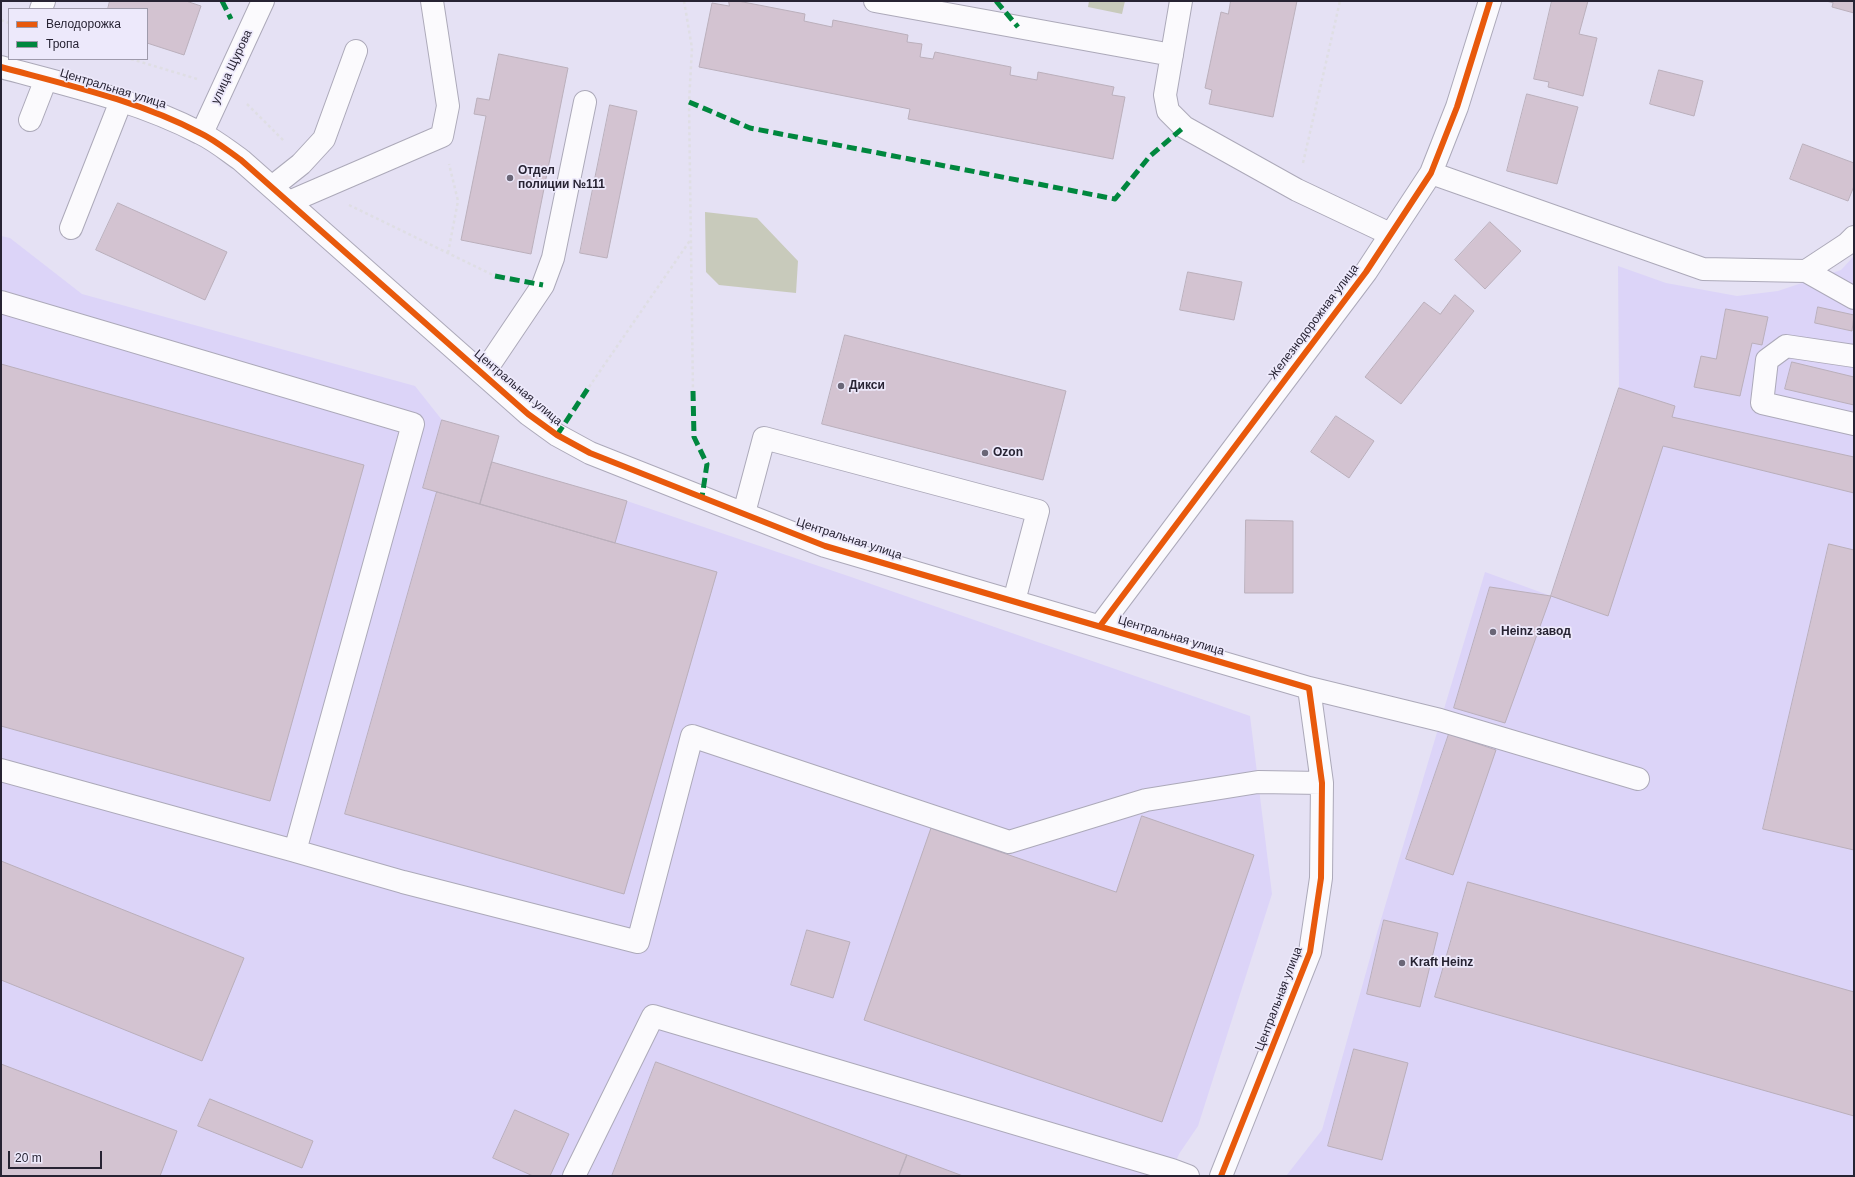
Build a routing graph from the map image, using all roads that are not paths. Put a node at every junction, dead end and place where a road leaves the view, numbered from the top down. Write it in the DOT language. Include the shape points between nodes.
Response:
graph roads {
  1 [pos="263,1"];
  2 [pos="432,1"];
  3 [pos="875,1"];
  4 [pos="1181,1"];
  5 [pos="1490,1"];
  6 [pos="356,51"];
  7 [pos="1172,55"];
  8 [pos="10,65"];
  9 [pos="46,79"];
  10 [pos="121,101"];
  11 [pos="585,102"];
  12 [pos="30,120"];
  13 [pos="202,133"];
  14 [pos="1430,173"];
  15 [pos="272,187"];
  16 [pos="289,202"];
  17 [pos="71,228"];
  18 [pos="1390,234"];
  19 [pos="1854,237"];
  20 [pos="1806,271"];
  21 [pos="1854,298"];
  22 [pos="1,302"];
  23 [pos="1854,356"];
  24 [pos="483,374"];
  25 [pos="1854,424"];
  26 [pos="744,513"];
  27 [pos="1014,601"];
  28 [pos="1100,626"];
  29 [pos="1309,688"];
  30 [pos="1,770"];
  31 [pos="1638,778"];
  32 [pos="1322,783"];
  33 [pos="295,851"];
  34 [pos="574,1176"];
  35 [pos="1188,1176"];
  36 [pos="1221,1176"];
  1 -- 13 [label="street, улица Щурова"];
  2 -- 16 [label="street" via="448,106 442,136"];
  3 -- 7 [label="street"];
  4 -- 7 [label="street"];
  5 -- 14 [label="street, Железнодорожная улица" via="1457,107"];
  6 -- 15 [label="street" via="324,139 301,164"];
  7 -- 18 [label="street" via="1165,95 1168,111 1184,127 1297,190"];
  8 -- 9 [label="street, Центральная улица"];
  9 -- 10 [label="street, Центральная улица"];
  9 -- 12 [label="street"];
  10 -- 13 [label="street, Центральная улица"];
  10 -- 17 [label="street"];
  11 -- 24 [label="street" via="554,258 543,285"];
  13 -- 15 [label="street, Центральная улица" via="241,160"];
  14 -- 18 [label="street, Железнодорожная улица"];
  14 -- 20 [label="street" via="1703,269"];
  15 -- 16 [label="street, Центральная улица"];
  16 -- 24 [label="street, Центральная улица"];
  18 -- 28 [label="street, Железнодорожная улица" via="1366,272"];
  19 -- 20 [label="street"];
  20 -- 21 [label="street"];
  22 -- 33 [label="street" via="413,424"];
  23 -- 25 [label="street" via="1786,346 1767,360 1762,403"];
  24 -- 26 [label="street, Центральная улица" via="528,414 557,435 590,453"];
  26 -- 27 [label="street, Центральная улица" via="825,546"];
  26 -- 27 [label="street" via="764,438 1038,511"];
  27 -- 28 [label="street, Центральная улица"];
  28 -- 29 [label="street, Центральная улица"];
  29 -- 31 [label="street" via="1440,720"];
  29 -- 32 [label="street, Центральная улица"];
  30 -- 33 [label="street"];
  32 -- 33 [label="street" via="1258,782 1146,800 1009,842 692,736 638,942 403,882"];
  32 -- 36 [label="street, Центральная улица" via="1321,878 1310,952"];
  34 -- 35 [label="street" via="653,1016"];
}
